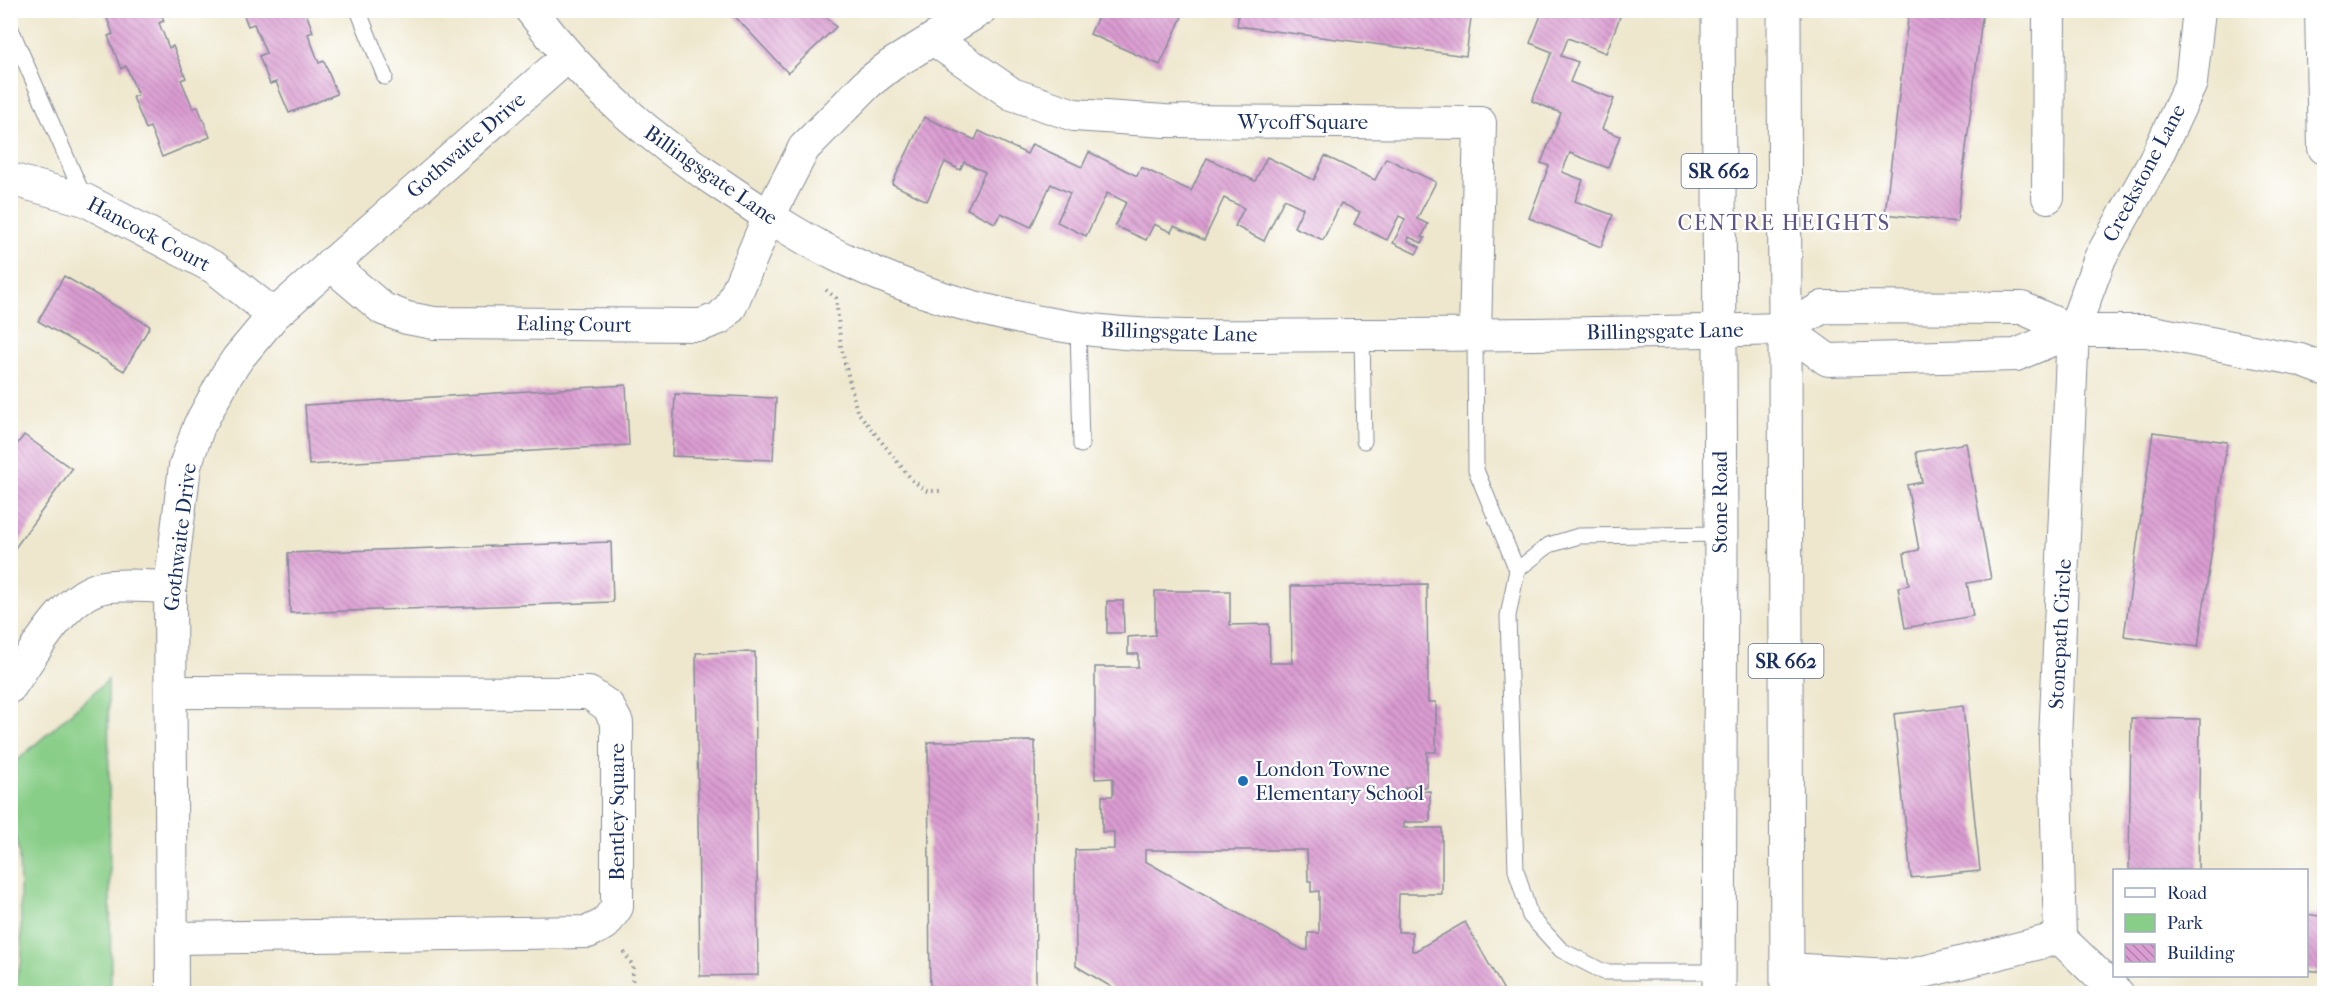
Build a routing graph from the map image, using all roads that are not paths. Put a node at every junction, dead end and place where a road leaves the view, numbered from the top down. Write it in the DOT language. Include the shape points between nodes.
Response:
graph roads {
  1 [pos="358,10"];
  2 [pos="531,10"];
  3 [pos="980,10"];
  4 [pos="1718,10"];
  5 [pos="1784,10"];
  6 [pos="2049,10"];
  7 [pos="2199,10"];
  8 [pos="2321,10"];
  9 [pos="10,27"];
  10 [pos="938,37"];
  11 [pos="567,57"];
  12 [pos="385,77"];
  13 [pos="2325,148"];
  14 [pos="10,179"];
  15 [pos="2048,197"];
  16 [pos="85,200"];
  17 [pos="769,216"];
  18 [pos="330,264"];
  19 [pos="274,315"];
  20 [pos="1078,328"];
  21 [pos="1785,329"];
  22 [pos="1719,331"];
  23 [pos="2073,331"];
  24 [pos="1362,335"];
  25 [pos="1475,335"];
  26 [pos="2325,369"];
  27 [pos="1364,441"];
  28 [pos="1081,445"];
  29 [pos="1720,534"];
  30 [pos="1517,570"];
  31 [pos="170,587"];
  32 [pos="10,687"];
  33 [pos="171,692"];
  34 [pos="173,938"];
  35 [pos="2060,938"];
  36 [pos="1787,981"];
  37 [pos="1719,983"];
  38 [pos="172,993"];
  39 [pos="2118,993"];
  1 -- 12 [label="lane"];
  2 -- 11 [label="street, Billingsgate Lane"];
  3 -- 10 [label="street, Ealing Court"];
  4 -- 22 [label="main road, Stone Road / SR 662"];
  5 -- 21 [label="main road, SR 662"];
  6 -- 15 [label="street"];
  7 -- 23 [label="street, Creekstone Lane" via="2191,83 2154,162 2100,258"];
  8 -- 13 [label="street"];
  9 -- 16 [label="lane"];
  10 -- 17 [label="street, Ealing Court" via="868,83 804,148"];
  10 -- 25 [label="street, Wycoff Square" via="943,46 1012,94 1074,115 1165,121 1480,123"];
  11 -- 17 [label="street, Billingsgate Lane" via="673,153"];
  11 -- 18 [label="street, Gothwaite Drive"];
  14 -- 16 [label="street, Hancock Court"];
  16 -- 19 [label="street, Hancock Court" via="215,268"];
  17 -- 18 [label="street, Ealing Court" via="731,306 720,318 701,325 434,323 382,309"];
  17 -- 20 [label="street, Billingsgate Lane" via="834,254 882,276 1008,316"];
  18 -- 19 [label="street, Gothwaite Drive"];
  19 -- 31 [label="street, Gothwaite Drive" via="238,358 199,426 185,466"];
  20 -- 24 [label="street, Billingsgate Lane" via="1143,335"];
  20 -- 28 [label="lane"];
  21 -- 22 [label="street, Billingsgate Lane"];
  21 -- 23 [label="street" via="1823,307 2022,308"];
  21 -- 23 [label="street" via="1828,360 2016,355"];
  21 -- 36 [label="main road, SR 662"];
  22 -- 25 [label="street, Billingsgate Lane"];
  22 -- 29 [label="main road, Stone Road / SR 662"];
  23 -- 26 [label="street" via="2147,332 2300,360"];
  23 -- 35 [label="street, Stonepath Circle" via="2055,740"];
  24 -- 25 [label="street, Billingsgate Lane"];
  24 -- 27 [label="lane"];
  25 -- 30 [label="lane" via="1476,470"];
  29 -- 30 [label="lane" via="1579,536 1549,544"];
  29 -- 37 [label="main road, Stone Road / SR 662"];
  30 -- 37 [label="lane" via="1508,616 1516,870 1530,916 1561,950 1604,972"];
  31 -- 32 [label="street" via="105,587 84,594 68,605"];
  31 -- 33 [label="street, Gothwaite Drive"];
  33 -- 34 [label="street, Gothwaite Drive"];
  33 -- 34 [label="street, Bentley Square" via="589,693 608,706 617,723 617,907 605,924 588,932"];
  34 -- 38 [label="street, Gothwaite Drive"];
  35 -- 36 [label="street" via="1907,976"];
  35 -- 39 [label="street"];
}
